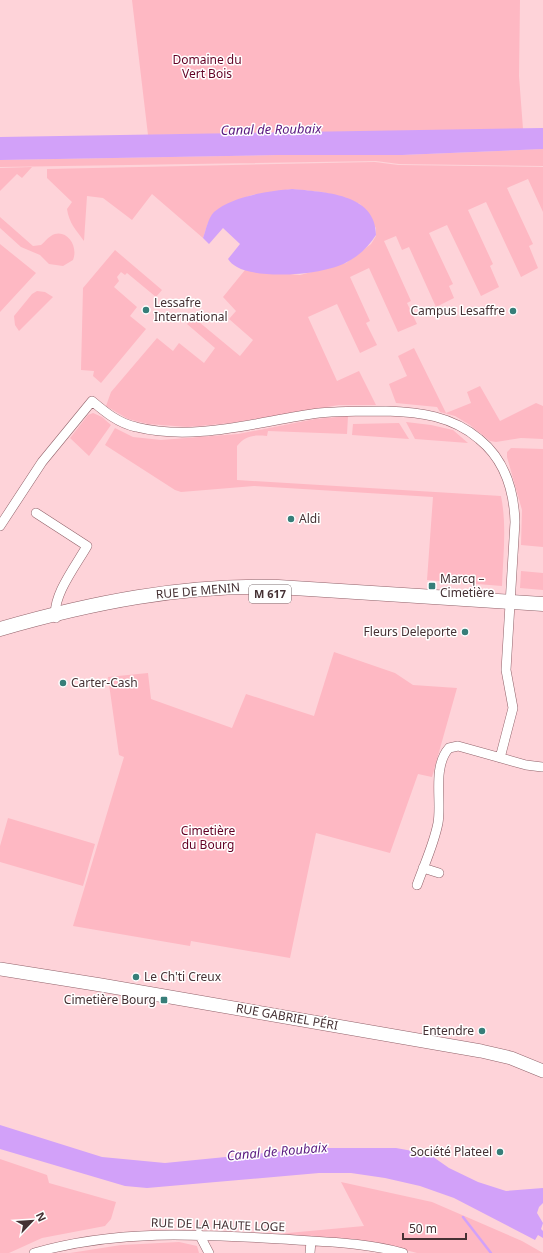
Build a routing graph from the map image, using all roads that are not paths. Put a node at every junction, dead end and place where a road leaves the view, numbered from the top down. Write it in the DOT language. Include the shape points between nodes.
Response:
graph roads {
  1 [pos="36,513"];
  2 [pos="0,526"];
  3 [pos="543,604"];
  4 [pos="510,605"];
  5 [pos="543,611"];
  6 [pos="56,617"];
  7 [pos="0,629"];
  8 [pos="0,637"];
  9 [pos="500,758"];
  10 [pos="542,767"];
  11 [pos="423,868"];
  12 [pos="439,872"];
  13 [pos="417,885"];
  14 [pos="0,965"];
  15 [pos="0,969"];
  16 [pos="29,973"];
  17 [pos="543,1070"];
  18 [pos="199,1234"];
  19 [pos="311,1241"];
  20 [pos="47,1251"];
  21 [pos="34,1253"];
  22 [pos="209,1253"];
  23 [pos="310,1253"];
  24 [pos="403,1253"];
  1 -- 6 [label="street" via="87,546 58,597"];
  2 -- 4 [label="street" via="42,462 92,401 114,419 127,425 167,431 227,429 319,414 366,411 420,413 455,423 476,436 492,451 505,472 512,492 515,522"];
  3 -- 4 [label="main road, RUE DE MENIN / M 617"];
  4 -- 5 [label="main road, RUE DE MENIN / M 617"];
  4 -- 6 [label="main road, RUE DE MENIN / M 617" via="247,594"];
  4 -- 9 [label="street" via="506,675 513,708"];
  6 -- 7 [label="main road, RUE DE MENIN / M 617"];
  6 -- 8 [label="main road, RUE DE MENIN / M 617"];
  9 -- 10 [label="street"];
  9 -- 11 [label="street" via="458,746 447,750 438,777 438,825"];
  11 -- 12 [label="street"];
  11 -- 13 [label="street"];
  14 -- 16 [label="main road, RUE GABRIEL PÉRI"];
  15 -- 16 [label="main road, RUE GABRIEL PÉRI"];
  16 -- 17 [label="main road, RUE GABRIEL PÉRI" via="481,1050"];
  18 -- 19 [label="street, RUE DE LA HAUTE LOGE"];
  18 -- 20 [label="street, RUE DE LA HAUTE LOGE" via="124,1236"];
  18 -- 22 [label="street"];
  19 -- 23 [label="street"];
  19 -- 24 [label="street, RUE DE LA HAUTE LOGE" via="359,1244"];
  20 -- 21 [label="street, RUE DE LA HAUTE LOGE"];
}
